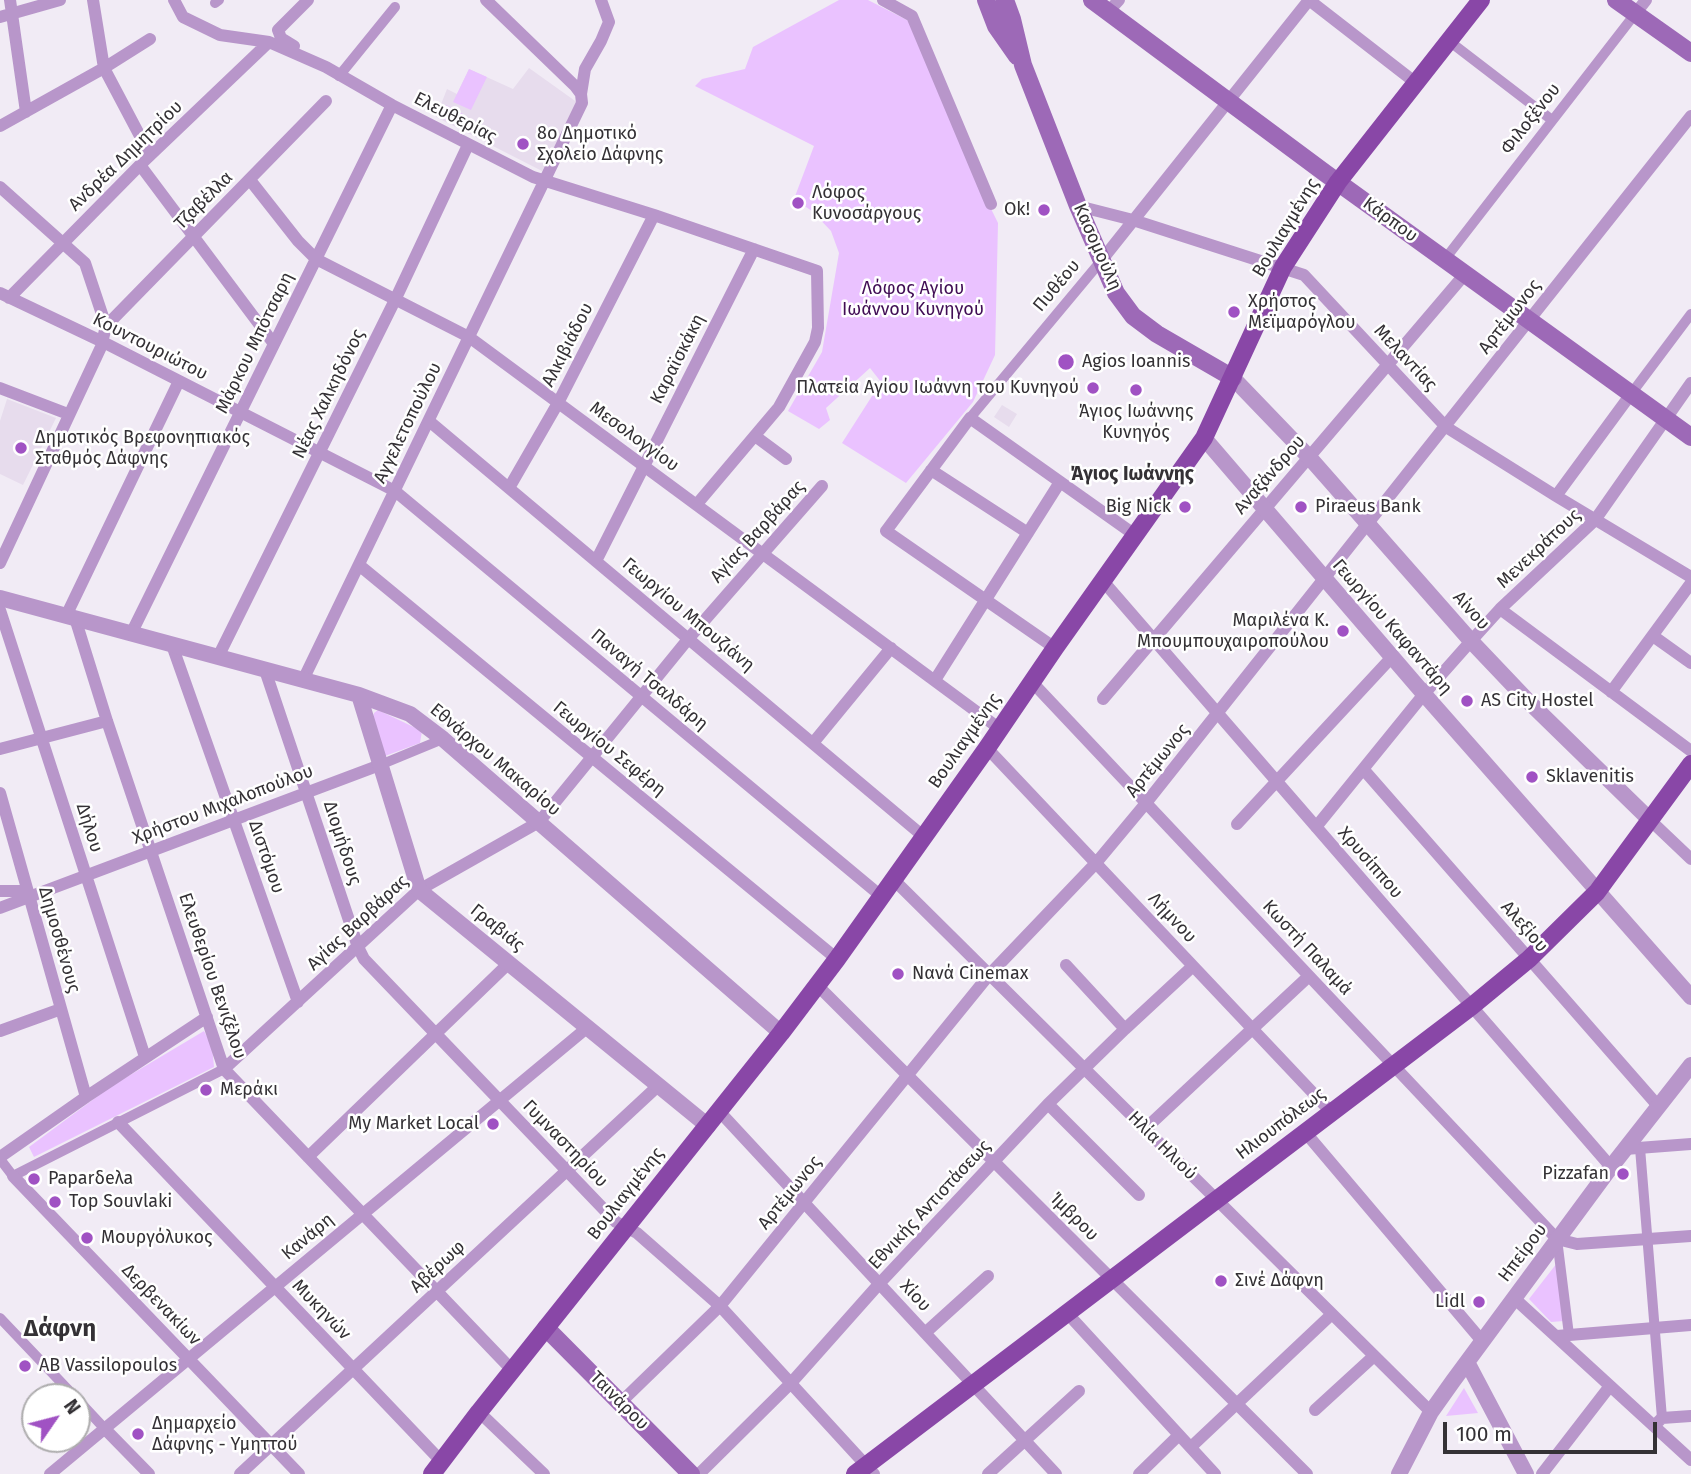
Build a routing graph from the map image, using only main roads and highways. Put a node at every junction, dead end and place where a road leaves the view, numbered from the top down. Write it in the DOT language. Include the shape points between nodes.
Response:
graph roads {
  1 [pos="986,0"];
  2 [pos="1005,0"];
  3 [pos="1091,0"];
  4 [pos="1481,0"];
  5 [pos="1616,0"];
  6 [pos="1113,6"];
  7 [pos="1641,7"];
  8 [pos="1691,53"];
  9 [pos="1023,65"];
  10 [pos="1338,182"];
  11 [pos="1233,378"];
  12 [pos="1691,437"];
  13 [pos="1691,764"];
  14 [pos="546,1328"];
  15 [pos="437,1468"];
  16 [pos="865,1471"];
  17 [pos="691,1474"];
  1 -- 9 [label="main road, Κασομούλη" via="996,26"];
  2 -- 9 [label="main road, Κασομούλη"];
  3 -- 6 [label="main road, Κάρπου"];
  4 -- 10 [label="main road, Βουλιαγμένης"];
  5 -- 7 [label="main road"];
  6 -- 10 [label="main road, Κάρπου" via="1228,101"];
  7 -- 8 [label="main road"];
  9 -- 11 [label="main road, Κασομούλη" via="1116,293 1133,316 1157,334"];
  10 -- 11 [label="main road, Βουλιαγμένης" via="1283,267"];
  10 -- 12 [label="main road, Κάρπου"];
  11 -- 14 [label="main road, Βουλιαγμένης" via="1204,438 837,959"];
  13 -- 16 [label="main road, Ηλιουπόλεως" via="1597,892 1529,959 972,1384"];
  14 -- 15 [label="main road, Βουλιαγμένης"];
  14 -- 17 [label="main road, Ταινάρου"];
}
